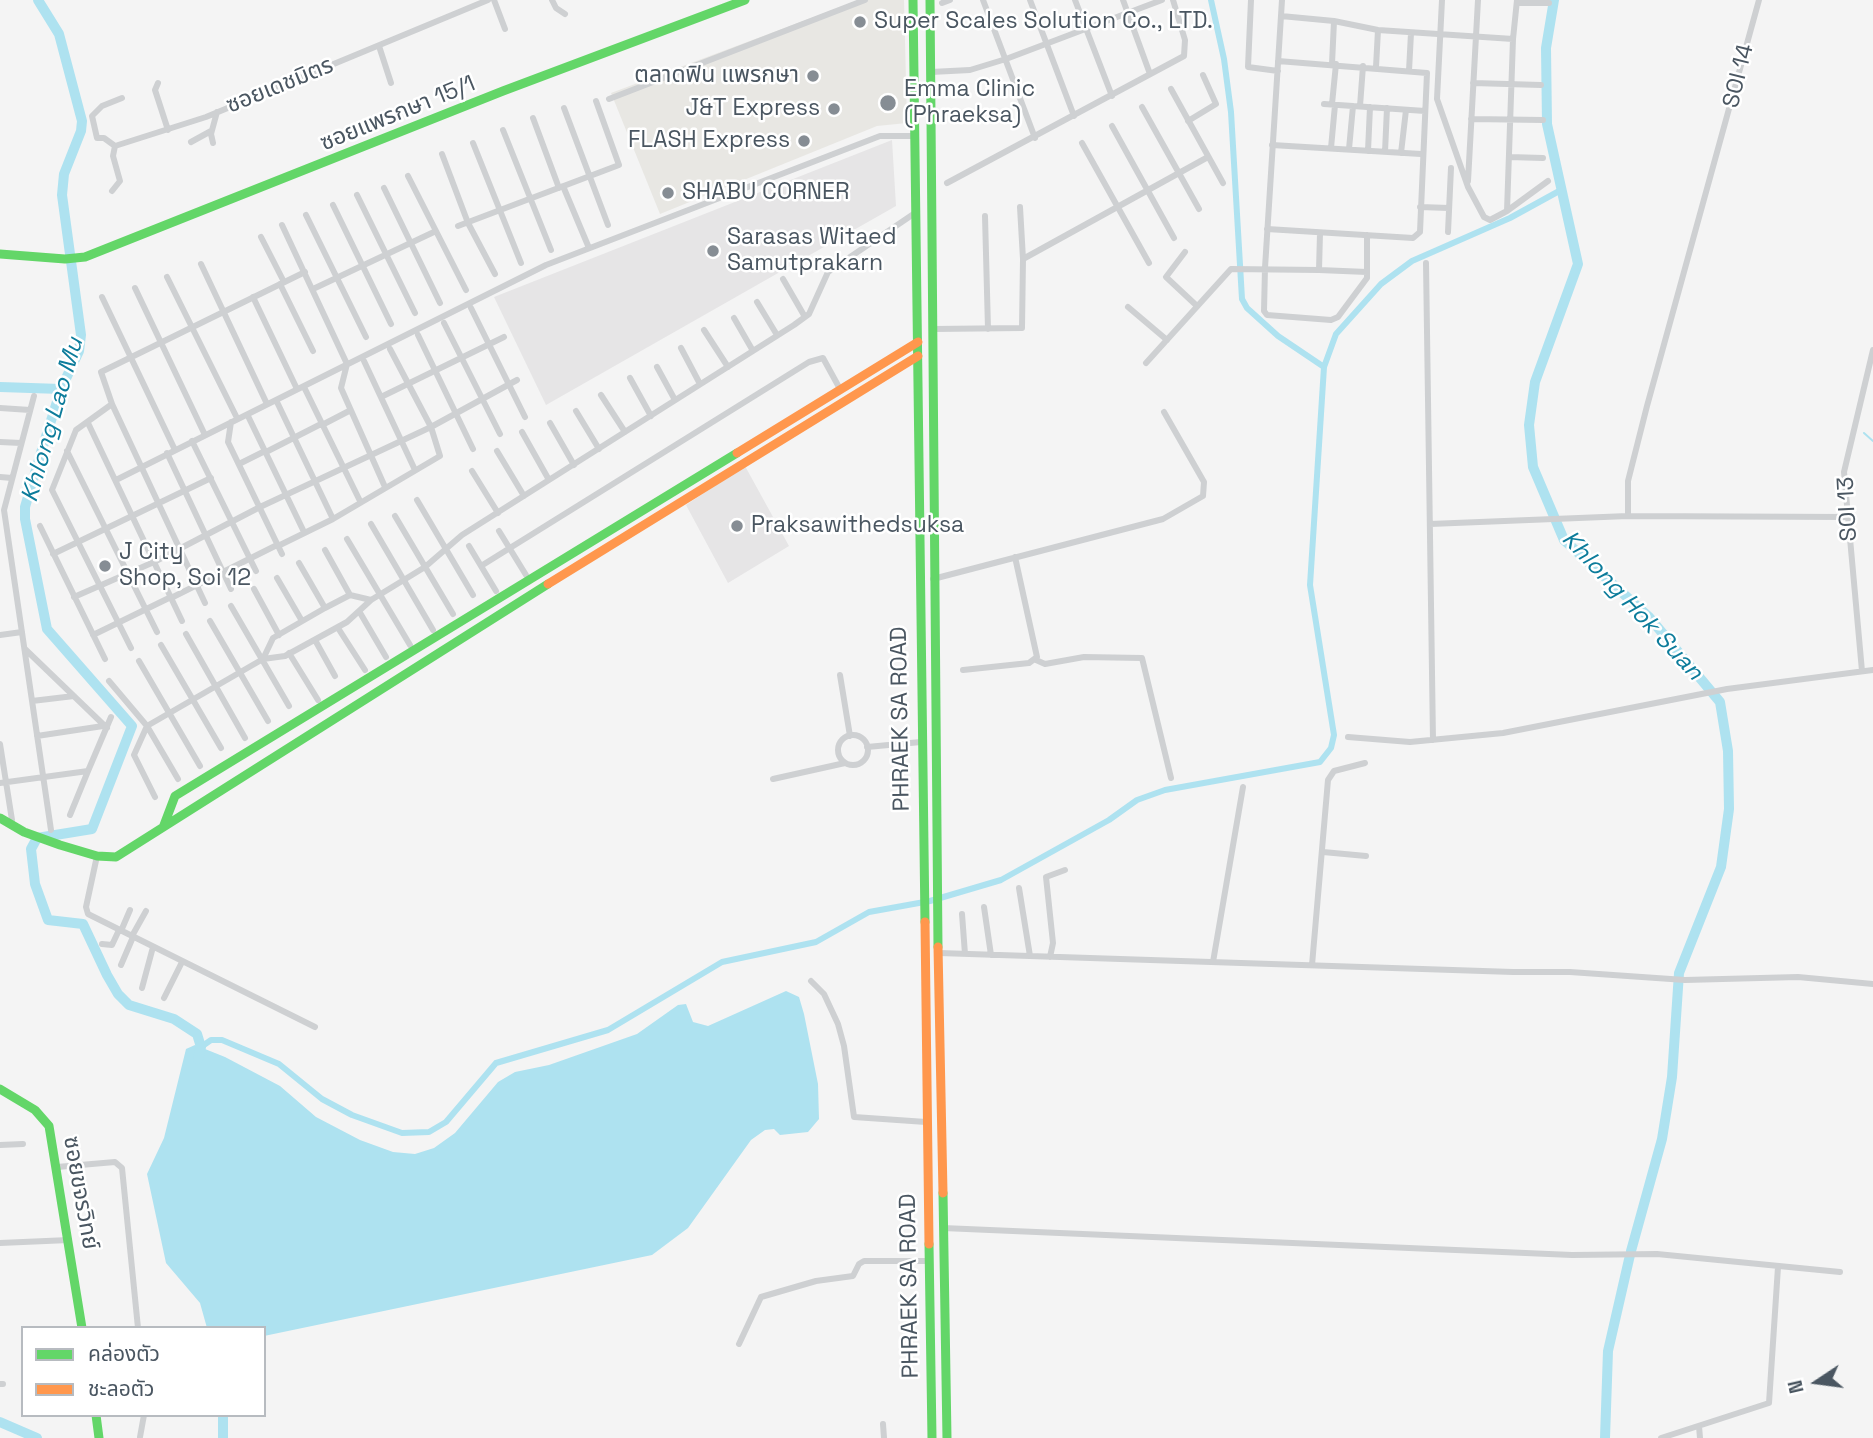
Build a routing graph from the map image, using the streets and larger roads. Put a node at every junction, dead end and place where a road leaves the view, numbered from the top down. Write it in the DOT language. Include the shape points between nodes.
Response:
graph roads {
  1 [pos="488,0"];
  2 [pos="494,0"];
  3 [pos="552,0"];
  4 [pos="745,0"];
  5 [pos="865,0"];
  6 [pos="913,0"];
  7 [pos="930,0"];
  8 [pos="983,0"];
  9 [pos="1030,0"];
  10 [pos="1075,0"];
  11 [pos="1123,0"];
  12 [pos="1162,0"];
  13 [pos="1173,0"];
  14 [pos="1251,0"];
  15 [pos="1282,0"];
  16 [pos="1442,0"];
  17 [pos="1478,0"];
  18 [pos="1759,0"];
  19 [pos="1517,1"];
  20 [pos="1549,3"];
  21 [pos="1128,13"];
  22 [pos="565,14"];
  23 [pos="1281,16"];
  24 [pos="1334,21"];
  25 [pos="505,29"];
  26 [pos="1086,29"];
  27 [pos="1378,30"];
  28 [pos="1411,33"];
  29 [pos="1441,35"];
  30 [pos="1476,38"];
  31 [pos="1513,39"];
  32 [pos="1048,43"];
  33 [pos="379,46"];
  34 [pos="1006,59"];
  35 [pos="1278,61"];
  36 [pos="1334,64"];
  37 [pos="1363,66"];
  38 [pos="1376,67"];
  39 [pos="1278,71"];
  40 [pos="1409,71"];
  41 [pos="931,72"];
  42 [pos="1150,74"];
  43 [pos="1203,75"];
  44 [pos="158,83"];
  45 [pos="391,83"];
  46 [pos="1474,83"];
  47 [pos="1511,84"];
  48 [pos="1541,85"];
  49 [pos="1171,89"];
  50 [pos="1112,96"];
  51 [pos="122,98"];
  52 [pos="609,99"];
  53 [pos="596,101"];
  54 [pos="1324,104"];
  55 [pos="1334,104"];
  56 [pos="1356,106"];
  57 [pos="1142,107"];
  58 [pos="1370,107"];
  59 [pos="564,108"];
  60 [pos="1387,108"];
  61 [pos="1406,110"];
  62 [pos="1425,111"];
  63 [pos="217,112"];
  64 [pos="1074,116"];
  65 [pos="533,118"];
  66 [pos="1471,119"];
  67 [pos="1510,120"];
  68 [pos="1543,120"];
  69 [pos="1188,121"];
  70 [pos="1112,126"];
  71 [pos="168,130"];
  72 [pos="503,130"];
  73 [pos="211,131"];
  74 [pos="914,136"];
  75 [pos="1035,138"];
  76 [pos="191,142"];
  77 [pos="213,143"];
  78 [pos="473,143"];
  79 [pos="1082,143"];
  80 [pos="1272,145"];
  81 [pos="115,146"];
  82 [pos="1331,148"];
  83 [pos="1349,149"];
  84 [pos="1368,150"];
  85 [pos="1385,152"];
  86 [pos="1402,153"];
  87 [pos="442,154"];
  88 [pos="1421,154"];
  89 [pos="1208,157"];
  90 [pos="1509,157"];
  91 [pos="1543,158"];
  92 [pos="1451,168"];
  93 [pos="1180,172"];
  94 [pos="408,176"];
  95 [pos="589,176"];
  96 [pos="1548,181"];
  97 [pos="947,183"];
  98 [pos="1223,183"];
  99 [pos="561,187"];
  100 [pos="1468,187"];
  101 [pos="384,188"];
  102 [pos="1148,190"];
  103 [pos="112,191"];
  104 [pos="357,195"];
  105 [pos="529,200"];
  106 [pos="333,205"];
  107 [pos="1119,206"];
  108 [pos="1020,207"];
  109 [pos="1420,207"];
  110 [pos="1449,208"];
  111 [pos="1199,209"];
  112 [pos="500,210"];
  113 [pos="1507,211"];
  114 [pos="915,213"];
  115 [pos="306,215"];
  116 [pos="985,216"];
  117 [pos="468,223"];
  118 [pos="282,225"];
  119 [pos="608,225"];
  120 [pos="458,226"];
  121 [pos="1267,229"];
  122 [pos="436,231"];
  123 [pos="1448,232"];
  124 [pos="1321,233"];
  125 [pos="1367,235"];
  126 [pos="261,237"];
  127 [pos="1174,237"];
  128 [pos="411,242"];
  129 [pos="589,248"];
  130 [pos="551,250"];
  131 [pos="1185,252"];
  132 [pos="0,254"];
  133 [pos="386,254"];
  134 [pos="1023,259"];
  135 [pos="521,263"];
  136 [pos="1149,263"];
  137 [pos="1426,263"];
  138 [pos="201,264"];
  139 [pos="362,266"];
  140 [pos="1265,268"];
  141 [pos="1319,270"];
  142 [pos="305,272"];
  143 [pos="1367,272"];
  144 [pos="495,274"];
  145 [pos="167,277"];
  146 [pos="337,278"];
  147 [pos="783,279"];
  148 [pos="282,283"];
  149 [pos="135,288"];
  150 [pos="313,289"];
  151 [pos="466,290"];
  152 [pos="102,296"];
  153 [pos="253,297"];
  154 [pos="757,302"];
  155 [pos="440,303"];
  156 [pos="1197,306"];
  157 [pos="1129,307"];
  158 [pos="471,308"];
  159 [pos="223,312"];
  160 [pos="415,313"];
  161 [pos="805,317"];
  162 [pos="734,318"];
  163 [pos="444,323"];
  164 [pos="391,324"];
  165 [pos="191,327"];
  166 [pos="934,329"];
  167 [pos="988,329"];
  168 [pos="704,331"];
  169 [pos="418,335"];
  170 [pos="777,335"];
  171 [pos="366,337"];
  172 [pos="504,337"];
  173 [pos="1167,340"];
  174 [pos="161,341"];
  175 [pos="918,342"];
  176 [pos="489,344"];
  177 [pos="681,348"];
  178 [pos="390,349"];
  179 [pos="1873,350"];
  180 [pos="313,351"];
  181 [pos="753,351"];
  182 [pos="130,356"];
  183 [pos="918,356"];
  184 [pos="461,357"];
  185 [pos="364,361"];
  186 [pos="1146,363"];
  187 [pos="347,364"];
  188 [pos="657,367"];
  189 [pos="728,367"];
  190 [pos="434,369"];
  191 [pos="630,378"];
  192 [pos="517,380"];
  193 [pos="407,382"];
  194 [pos="509,384"];
  195 [pos="700,384"];
  196 [pos="301,389"];
  197 [pos="841,389"];
  198 [pos="601,395"];
  199 [pos="34,396"];
  200 [pos="381,397"];
  201 [pos="484,400"];
  202 [pos="675,400"];
  203 [pos="277,402"];
  204 [pos="112,404"];
  205 [pos="267,404"];
  206 [pos="0,408"];
  207 [pos="30,410"];
  208 [pos="349,411"];
  209 [pos="576,411"];
  210 [pos="1164,412"];
  211 [pos="457,414"];
  212 [pos="248,416"];
  213 [pos="651,416"];
  214 [pos="524,417"];
  215 [pos="234,420"];
  216 [pos="550,422"];
  217 [pos="88,423"];
  218 [pos="322,424"];
  219 [pos="430,427"];
  220 [pos="522,432"];
  221 [pos="625,432"];
  222 [pos="500,434"];
  223 [pos="205,435"];
  224 [pos="294,437"];
  225 [pos="934,439"];
  226 [pos="402,440"];
  227 [pos="916,440"];
  228 [pos="192,441"];
  229 [pos="0,442"];
  230 [pos="21,443"];
  231 [pos="473,449"];
  232 [pos="598,449"];
  233 [pos="67,451"];
  234 [pos="171,451"];
  235 [pos="497,451"];
  236 [pos="266,452"];
  237 [pos="371,455"];
  238 [pos="239,464"];
  239 [pos="574,465"];
  240 [pos="141,466"];
  241 [pos="344,469"];
  242 [pos="415,470"];
  243 [pos="472,471"];
  244 [pos="0,477"];
  245 [pos="12,478"];
  246 [pos="211,478"];
  247 [pos="116,480"];
  248 [pos="549,480"];
  249 [pos="316,483"];
  250 [pos="385,487"];
  251 [pos="186,491"];
  252 [pos="287,495"];
  253 [pos="524,496"];
  254 [pos="417,500"];
  255 [pos="360,501"];
  256 [pos="159,504"];
  257 [pos="260,508"];
  258 [pos="2,510"];
  259 [pos="498,513"];
  260 [pos="133,516"];
  261 [pos="395,516"];
  262 [pos="1628,516"];
  263 [pos="1846,517"];
  264 [pos="333,519"];
  265 [pos="233,522"];
  266 [pos="371,523"];
  267 [pos="1430,524"];
  268 [pos="40,526"];
  269 [pos="106,529"];
  270 [pos="499,531"];
  271 [pos="304,532"];
  272 [pos="207,534"];
  273 [pos="347,539"];
  274 [pos="78,542"];
  275 [pos="278,546"];
  276 [pos="469,546"];
  277 [pos="180,548"];
  278 [pos="510,549"];
  279 [pos="325,550"];
  280 [pos="447,550"];
  281 [pos="54,554"];
  282 [pos="282,554"];
  283 [pos="1015,557"];
  284 [pos="250,558"];
  285 [pos="154,562"];
  286 [pos="299,563"];
  287 [pos="481,566"];
  288 [pos="425,567"];
  289 [pos="256,571"];
  290 [pos="223,572"];
  291 [pos="129,575"];
  292 [pos="526,575"];
  293 [pos="277,578"];
  294 [pos="933,579"];
  295 [pos="403,580"];
  296 [pos="197,585"];
  297 [pos="102,586"];
  298 [pos="231,589"];
  299 [pos="254,589"];
  300 [pos="496,591"];
  301 [pos="350,594"];
  302 [pos="473,594"];
  303 [pos="379,595"];
  304 [pos="74,597"];
  305 [pos="171,597"];
  306 [pos="371,600"];
  307 [pos="205,603"];
  308 [pos="232,606"];
  309 [pos="326,608"];
  310 [pos="146,609"];
  311 [pos="359,611"];
  312 [pos="453,614"];
  313 [pos="182,621"];
  314 [pos="209,621"];
  315 [pos="302,621"];
  316 [pos="119,622"];
  317 [pos="338,628"];
  318 [pos="433,630"];
  319 [pos="22,632"];
  320 [pos="157,632"];
  321 [pos="186,634"];
  322 [pos="0,635"];
  323 [pos="93,635"];
  324 [pos="279,635"];
  325 [pos="315,640"];
  326 [pos="161,645"];
  327 [pos="410,645"];
  328 [pos="131,648"];
  329 [pos="25,649"];
  330 [pos="289,653"];
  331 [pos="387,657"];
  332 [pos="105,659"];
  333 [pos="263,659"];
  334 [pos="1036,660"];
  335 [pos="139,661"];
  336 [pos="365,670"];
  337 [pos="963,670"];
  338 [pos="1873,670"];
  339 [pos="1862,671"];
  340 [pos="239,673"];
  341 [pos="840,675"];
  342 [pos="335,676"];
  343 [pos="109,681"];
  344 [pos="216,686"];
  345 [pos="74,696"];
  346 [pos="192,700"];
  347 [pos="318,700"];
  348 [pos="32,701"];
  349 [pos="289,706"];
  350 [pos="169,713"];
  351 [pos="111,717"];
  352 [pos="268,722"];
  353 [pos="147,726"];
  354 [pos="105,727"];
  355 [pos="37,736"];
  356 [pos="850,736"];
  357 [pos="1349,737"];
  358 [pos="245,738"];
  359 [pos="1433,740"];
  360 [pos="921,742"];
  361 [pos="0,744"];
  362 [pos="867,747"];
  363 [pos="221,748"];
  364 [pos="845,763"];
  365 [pos="1365,763"];
  366 [pos="200,766"];
  367 [pos="88,771"];
  368 [pos="43,777"];
  369 [pos="1171,778"];
  370 [pos="178,779"];
  371 [pos="773,779"];
  372 [pos="3,783"];
  373 [pos="1243,787"];
  374 [pos="155,797"];
  375 [pos="70,815"];
  376 [pos="0,818"];
  377 [pos="12,820"];
  378 [pos="51,835"];
  379 [pos="1323,852"];
  380 [pos="97,856"];
  381 [pos="1366,856"];
  382 [pos="1065,870"];
  383 [pos="1019,888"];
  384 [pos="984,907"];
  385 [pos="130,910"];
  386 [pos="146,911"];
  387 [pos="962,914"];
  388 [pos="120,931"];
  389 [pos="132,937"];
  390 [pos="102,944"];
  391 [pos="153,947"];
  392 [pos="939,953"];
  393 [pos="965,954"];
  394 [pos="991,955"];
  395 [pos="1030,956"];
  396 [pos="1050,957"];
  397 [pos="182,962"];
  398 [pos="1213,962"];
  399 [pos="121,965"];
  400 [pos="1312,965"];
  401 [pos="811,981"];
  402 [pos="1873,984"];
  403 [pos="142,988"];
  404 [pos="164,998"];
  405 [pos="315,1027"];
  406 [pos="1,1090"];
  407 [pos="926,1122"];
  408 [pos="0,1144"];
  409 [pos="23,1144"];
  410 [pos="57,1167"];
  411 [pos="943,1228"];
  412 [pos="69,1240"];
  413 [pos="0,1243"];
  414 [pos="929,1261"];
  415 [pos="1778,1266"];
  416 [pos="1840,1272"];
  417 [pos="82,1326"];
  418 [pos="138,1326"];
  419 [pos="930,1334"];
  420 [pos="945,1334"];
  421 [pos="739,1344"];
  422 [pos="96,1417"];
  423 [pos="146,1417"];
  424 [pos="883,1424"];
  425 [pos="1699,1426"];
  426 [pos="140,1437"];
  427 [pos="99,1438"];
  428 [pos="884,1438"];
  429 [pos="932,1438"];
  430 [pos="947,1438"];
  431 [pos="1661,1438"];
  432 [pos="1700,1438"];
  1 -- 33 [label="street, ซอยเดชมิตร"];
  2 -- 25 [label="street"];
  3 -- 22 [label="street"];
  4 -- 132 [label="street, ซอยแพรกษา 15/1" via="82,258"];
  5 -- 52 [label="street"];
  6 -- 74 [label="street, PHRAEK SA ROAD"];
  7 -- 41 [label="street, PHRAEK SA ROAD"];
  8 -- 34 [label="street"];
  9 -- 32 [label="street"];
  10 -- 26 [label="street"];
  11 -- 21 [label="street"];
  12 -- 21 [label="street"];
  13 -- 42 [label="street" via="1185,40 1184,56"];
  14 -- 39 [label="street" via="1248,67"];
  15 -- 23 [label="street"];
  16 -- 29 [label="street"];
  17 -- 30 [label="street"];
  18 -- 262 [label="street, SOI 14" via="1632,468"];
  19 -- 20 [label="street"];
  19 -- 31 [label="street"];
  21 -- 26 [label="street"];
  21 -- 42 [label="street"];
  23 -- 24 [label="street"];
  23 -- 35 [label="street"];
  24 -- 27 [label="street"];
  24 -- 36 [label="street"];
  26 -- 32 [label="street"];
  26 -- 50 [label="street"];
  27 -- 28 [label="street"];
  27 -- 38 [label="street"];
  28 -- 29 [label="street"];
  28 -- 40 [label="street"];
  29 -- 30 [label="street"];
  29 -- 100 [label="street" via="1437,99"];
  30 -- 31 [label="street"];
  30 -- 46 [label="street"];
  31 -- 47 [label="street"];
  32 -- 34 [label="street"];
  32 -- 64 [label="street"];
  33 -- 45 [label="street"];
  33 -- 63 [label="street, ซอยเดชมิตร"];
  34 -- 41 [label="street" via="970,70"];
  34 -- 75 [label="street"];
  35 -- 36 [label="street"];
  35 -- 39 [label="street"];
  36 -- 37 [label="street"];
  36 -- 55 [label="street"];
  37 -- 38 [label="street"];
  37 -- 56 [label="street"];
  38 -- 40 [label="street"];
  39 -- 80 [label="street"];
  40 -- 62 [label="street" via="1427,73"];
  41 -- 166 [label="street, PHRAEK SA ROAD"];
  42 -- 50 [label="street"];
  43 -- 69 [label="street" via="1216,104"];
  44 -- 71 [label="street" via="155,90"];
  46 -- 47 [label="street"];
  46 -- 66 [label="street"];
  47 -- 48 [label="street"];
  47 -- 67 [label="street"];
  49 -- 69 [label="street"];
  50 -- 64 [label="street"];
  51 -- 81 [label="street" via="92,116 97,138"];
  53 -- 95 [label="street" via="619,165"];
  54 -- 55 [label="street"];
  55 -- 56 [label="street"];
  55 -- 82 [label="street"];
  56 -- 58 [label="street"];
  56 -- 83 [label="street"];
  57 -- 93 [label="street"];
  58 -- 60 [label="street"];
  58 -- 84 [label="street"];
  59 -- 95 [label="street"];
  60 -- 61 [label="street"];
  60 -- 85 [label="street"];
  61 -- 62 [label="street"];
  61 -- 86 [label="street"];
  62 -- 88 [label="street"];
  63 -- 71 [label="street, ซอยเดชมิตร"];
  63 -- 73 [label="street"];
  64 -- 75 [label="street"];
  65 -- 99 [label="street"];
  66 -- 67 [label="street"];
  66 -- 100 [label="street"];
  67 -- 68 [label="street"];
  67 -- 90 [label="street"];
  69 -- 89 [label="street"];
  70 -- 102 [label="street"];
  71 -- 81 [label="street, ซอยเดชมิตร"];
  72 -- 105 [label="street"];
  73 -- 76 [label="street"];
  73 -- 77 [label="street"];
  74 -- 114 [label="street, PHRAEK SA ROAD"];
  74 -- 129 [label="street" via="880,135"];
  75 -- 97 [label="street"];
  78 -- 112 [label="street"];
  79 -- 107 [label="street"];
  80 -- 82 [label="street"];
  80 -- 121 [label="street"];
  81 -- 103 [label="street" via="120,181"];
  82 -- 83 [label="street"];
  83 -- 84 [label="street"];
  84 -- 85 [label="street"];
  85 -- 86 [label="street"];
  86 -- 88 [label="street"];
  87 -- 117 [label="street"];
  88 -- 109 [label="street"];
  89 -- 93 [label="street"];
  89 -- 98 [label="street"];
  90 -- 91 [label="street"];
  90 -- 113 [label="street"];
  92 -- 110 [label="street"];
  93 -- 102 [label="street"];
  93 -- 111 [label="street"];
  94 -- 122 [label="street"];
  95 -- 99 [label="street"];
  95 -- 119 [label="street"];
  96 -- 113 [label="street"];
  99 -- 105 [label="street"];
  99 -- 129 [label="street"];
  100 -- 113 [label="street" via="1486,220"];
  101 -- 128 [label="street"];
  102 -- 107 [label="street"];
  102 -- 127 [label="street"];
  104 -- 133 [label="street"];
  105 -- 112 [label="street"];
  105 -- 130 [label="street"];
  106 -- 139 [label="street"];
  107 -- 134 [label="street"];
  107 -- 136 [label="street"];
  108 -- 134 [label="street"];
  109 -- 110 [label="street"];
  109 -- 125 [label="street" via="1418,236"];
  110 -- 123 [label="street"];
  112 -- 117 [label="street"];
  112 -- 135 [label="street"];
  114 -- 161 [label="street" via="828,272"];
  114 -- 175 [label="street, PHRAEK SA ROAD"];
  115 -- 146 [label="street"];
  116 -- 167 [label="street"];
  117 -- 120 [label="street"];
  117 -- 144 [label="street"];
  118 -- 142 [label="street"];
  121 -- 124 [label="street"];
  121 -- 140 [label="street"];
  122 -- 128 [label="street"];
  122 -- 151 [label="street"];
  124 -- 125 [label="street"];
  124 -- 141 [label="street"];
  125 -- 143 [label="street"];
  126 -- 148 [label="street"];
  128 -- 133 [label="street"];
  128 -- 155 [label="street"];
  129 -- 187 [label="street"];
  131 -- 156 [label="street" via="1166,277"];
  133 -- 139 [label="street"];
  133 -- 160 [label="street"];
  134 -- 167 [label="street" via="1022,328"];
  137 -- 267 [label="street"];
  138 -- 159 [label="street"];
  139 -- 146 [label="street"];
  139 -- 164 [label="street"];
  140 -- 141 [label="street"];
  140 -- 143 [label="street" via="1267,315 1331,320 1364,286"];
  140 -- 156 [label="street" via="1231,269"];
  141 -- 143 [label="street"];
  142 -- 148 [label="street"];
  142 -- 150 [label="street"];
  145 -- 165 [label="street"];
  146 -- 150 [label="street"];
  146 -- 171 [label="street"];
  147 -- 161 [label="street"];
  148 -- 153 [label="street"];
  148 -- 180 [label="street"];
  149 -- 174 [label="street"];
  150 -- 187 [label="street"];
  152 -- 182 [label="street"];
  153 -- 159 [label="street"];
  153 -- 196 [label="street"];
  154 -- 170 [label="street"];
  156 -- 173 [label="street"];
  157 -- 173 [label="street"];
  158 -- 176 [label="street"];
  159 -- 165 [label="street"];
  159 -- 205 [label="street"];
  161 -- 170 [label="street"];
  162 -- 181 [label="street"];
  163 -- 184 [label="street"];
  165 -- 174 [label="street"];
  165 -- 215 [label="street"];
  166 -- 167 [label="street"];
  166 -- 225 [label="street, PHRAEK SA ROAD"];
  168 -- 189 [label="street"];
  169 -- 190 [label="street"];
  170 -- 181 [label="street"];
  172 -- 176 [label="street"];
  173 -- 186 [label="street"];
  174 -- 182 [label="street"];
  174 -- 223 [label="street"];
  175 -- 183 [label="street, PHRAEK SA ROAD"];
  175 -- 197 [label="street"];
  176 -- 184 [label="street"];
  176 -- 194 [label="street"];
  177 -- 195 [label="street"];
  178 -- 193 [label="street"];
  179 -- 263 [label="street, SOI 13" via="1844,472"];
  181 -- 189 [label="street"];
  182 -- 204 [label="street" via="101,372"];
  182 -- 234 [label="street"];
  183 -- 227 [label="street, PHRAEK SA ROAD"];
  183 -- 380 [label="street" via="663,511 116,857"];
  184 -- 190 [label="street"];
  184 -- 201 [label="street"];
  185 -- 200 [label="street"];
  187 -- 196 [label="street"];
  187 -- 208 [label="street" via="341,388"];
  188 -- 202 [label="street"];
  189 -- 195 [label="street"];
  190 -- 193 [label="street"];
  190 -- 211 [label="street"];
  191 -- 213 [label="street"];
  192 -- 194 [label="street"];
  193 -- 200 [label="street"];
  193 -- 219 [label="street"];
  194 -- 201 [label="street"];
  194 -- 214 [label="street"];
  195 -- 202 [label="street"];
  196 -- 205 [label="street"];
  196 -- 218 [label="street"];
  197 -- 278 [label="street" via="823,358 809,362"];
  197 -- 380 [label="street" via="175,796 167,823 114,856"];
  198 -- 221 [label="street"];
  199 -- 207 [label="street"];
  200 -- 226 [label="street"];
  201 -- 211 [label="street"];
  201 -- 222 [label="street"];
  202 -- 213 [label="street"];
  203 -- 224 [label="street"];
  204 -- 217 [label="street"];
  204 -- 240 [label="street"];
  205 -- 215 [label="street"];
  206 -- 207 [label="street"];
  207 -- 230 [label="street"];
  208 -- 218 [label="street"];
  208 -- 237 [label="street"];
  209 -- 232 [label="street"];
  210 -- 283 [label="street" via="1200,474 1203,496 1163,519"];
  211 -- 219 [label="street"];
  211 -- 231 [label="street"];
  212 -- 236 [label="street"];
  213 -- 221 [label="street"];
  215 -- 223 [label="street"];
  215 -- 238 [label="street" via="228,442"];
  216 -- 239 [label="street"];
  217 -- 233 [label="street" via="76,430"];
  217 -- 247 [label="street"];
  218 -- 224 [label="street"];
  218 -- 241 [label="street"];
  219 -- 226 [label="street"];
  219 -- 242 [label="street" via="440,456"];
  220 -- 248 [label="street"];
  221 -- 232 [label="street"];
  223 -- 228 [label="street"];
  224 -- 236 [label="street"];
  224 -- 249 [label="street"];
  225 -- 227 [label="street"];
  225 -- 294 [label="street, PHRAEK SA ROAD"];
  226 -- 237 [label="street"];
  226 -- 242 [label="street"];
  227 -- 360 [label="street, PHRAEK SA ROAD"];
  228 -- 234 [label="street"];
  228 -- 246 [label="street"];
  229 -- 230 [label="street"];
  230 -- 245 [label="street"];
  232 -- 239 [label="street"];
  233 -- 269 [label="street"];
  233 -- 274 [label="street" via="52,490"];
  234 -- 240 [label="street"];
  234 -- 251 [label="street"];
  235 -- 253 [label="street"];
  236 -- 238 [label="street"];
  236 -- 252 [label="street"];
  237 -- 241 [label="street"];
  237 -- 250 [label="street"];
  238 -- 257 [label="street"];
  239 -- 248 [label="street"];
  240 -- 247 [label="street"];
  240 -- 256 [label="street"];
  241 -- 249 [label="street"];
  241 -- 255 [label="street"];
  242 -- 250 [label="street"];
  243 -- 259 [label="street"];
  244 -- 245 [label="street"];
  245 -- 258 [label="street"];
  246 -- 251 [label="street"];
  246 -- 265 [label="street"];
  247 -- 260 [label="street"];
  248 -- 253 [label="street"];
  249 -- 252 [label="street"];
  249 -- 264 [label="street"];
  250 -- 255 [label="street"];
  251 -- 256 [label="street"];
  251 -- 272 [label="street"];
  252 -- 257 [label="street"];
  252 -- 271 [label="street"];
  253 -- 259 [label="street"];
  254 -- 280 [label="street"];
  255 -- 264 [label="street"];
  256 -- 260 [label="street"];
  256 -- 277 [label="street"];
  257 -- 265 [label="street"];
  257 -- 275 [label="street"];
  258 -- 319 [label="street"];
  259 -- 280 [label="street"];
  260 -- 269 [label="street"];
  260 -- 285 [label="street"];
  261 -- 288 [label="street"];
  262 -- 263 [label="street"];
  262 -- 267 [label="street"];
  263 -- 339 [label="street, SOI 13"];
  264 -- 271 [label="street"];
  265 -- 272 [label="street"];
  265 -- 284 [label="street"];
  266 -- 295 [label="street"];
  267 -- 359 [label="street"];
  268 -- 281 [label="street"];
  269 -- 274 [label="street"];
  269 -- 291 [label="street"];
  270 -- 278 [label="street"];
  271 -- 275 [label="street"];
  272 -- 277 [label="street"];
  272 -- 290 [label="street"];
  273 -- 303 [label="street"];
  274 -- 281 [label="street"];
  274 -- 297 [label="street"];
  275 -- 282 [label="street"];
  275 -- 284 [label="street"];
  276 -- 287 [label="street"];
  277 -- 285 [label="street"];
  277 -- 296 [label="street"];
  278 -- 287 [label="street"];
  278 -- 292 [label="street"];
  279 -- 301 [label="street"];
  280 -- 288 [label="street"];
  280 -- 302 [label="street"];
  281 -- 304 [label="street"];
  283 -- 294 [label="street"];
  283 -- 334 [label="street"];
  284 -- 289 [label="street"];
  284 -- 290 [label="street"];
  285 -- 291 [label="street"];
  285 -- 305 [label="street"];
  286 -- 309 [label="street"];
  287 -- 300 [label="street"];
  288 -- 295 [label="street"];
  288 -- 312 [label="street"];
  290 -- 296 [label="street"];
  290 -- 298 [label="street"];
  291 -- 297 [label="street"];
  291 -- 310 [label="street"];
  293 -- 315 [label="street"];
  294 -- 392 [label="street, PHRAEK SA ROAD"];
  295 -- 303 [label="street"];
  295 -- 318 [label="street"];
  296 -- 305 [label="street"];
  296 -- 307 [label="street"];
  297 -- 304 [label="street"];
  297 -- 316 [label="street"];
  299 -- 324 [label="street"];
  301 -- 306 [label="street"];
  301 -- 309 [label="street"];
  303 -- 306 [label="street"];
  303 -- 327 [label="street"];
  304 -- 323 [label="street"];
  305 -- 310 [label="street"];
  305 -- 313 [label="street"];
  306 -- 311 [label="street"];
  308 -- 333 [label="street"];
  309 -- 315 [label="street"];
  310 -- 316 [label="street"];
  310 -- 320 [label="street"];
  311 -- 317 [label="street"];
  311 -- 331 [label="street"];
  314 -- 340 [label="street"];
  315 -- 324 [label="street"];
  316 -- 323 [label="street"];
  316 -- 328 [label="street"];
  317 -- 325 [label="street"];
  317 -- 336 [label="street"];
  319 -- 322 [label="street"];
  319 -- 329 [label="street"];
  321 -- 344 [label="street"];
  323 -- 332 [label="street"];
  324 -- 333 [label="street" via="270,641"];
  325 -- 330 [label="street"];
  325 -- 342 [label="street"];
  326 -- 346 [label="street"];
  329 -- 345 [label="street"];
  329 -- 348 [label="street"];
  330 -- 333 [label="street"];
  330 -- 347 [label="street"];
  333 -- 340 [label="street"];
  333 -- 349 [label="street"];
  334 -- 337 [label="street"];
  334 -- 369 [label="street" via="1045,664 1084,657 1142,659"];
  335 -- 350 [label="street"];
  338 -- 339 [label="street"];
  339 -- 359 [label="street" via="1700,693 1503,733"];
  340 -- 344 [label="street"];
  340 -- 352 [label="street"];
  341 -- 356 [label="street"];
  343 -- 353 [label="street"];
  344 -- 346 [label="street"];
  344 -- 358 [label="street"];
  345 -- 348 [label="street"];
  345 -- 354 [label="street"];
  346 -- 350 [label="street"];
  346 -- 363 [label="street"];
  348 -- 355 [label="street"];
  350 -- 353 [label="street"];
  350 -- 366 [label="street"];
  351 -- 354 [label="street"];
  353 -- 370 [label="street"];
  353 -- 374 [label="street" via="134,755"];
  354 -- 355 [label="street"];
  354 -- 367 [label="street"];
  355 -- 368 [label="street"];
  356 -- 362 [label="street" via="861,738"];
  356 -- 364 [label="street" via="838,748"];
  357 -- 359 [label="street"];
  360 -- 362 [label="street"];
  360 -- 407 [label="street, PHRAEK SA ROAD"];
  361 -- 372 [label="street"];
  362 -- 364 [label="street" via="861,763"];
  364 -- 371 [label="street"];
  365 -- 379 [label="street" via="1330,774"];
  367 -- 368 [label="street"];
  367 -- 375 [label="street"];
  368 -- 372 [label="street"];
  368 -- 378 [label="street"];
  372 -- 377 [label="street"];
  373 -- 398 [label="street"];
  376 -- 378 [label="street" via="28,833"];
  378 -- 380 [label="street"];
  379 -- 381 [label="street"];
  379 -- 400 [label="street"];
  380 -- 388 [label="street" via="87,911"];
  382 -- 396 [label="street" via="1046,877 1053,943"];
  383 -- 395 [label="street"];
  384 -- 394 [label="street"];
  385 -- 388 [label="street"];
  386 -- 389 [label="street"];
  387 -- 393 [label="street"];
  388 -- 389 [label="street"];
  388 -- 390 [label="street" via="112,945"];
  389 -- 391 [label="street"];
  389 -- 399 [label="street"];
  391 -- 397 [label="street"];
  391 -- 403 [label="street"];
  392 -- 393 [label="street"];
  392 -- 411 [label="street, PHRAEK SA ROAD"];
  393 -- 394 [label="street"];
  394 -- 395 [label="street"];
  395 -- 396 [label="street"];
  396 -- 398 [label="street"];
  397 -- 404 [label="street"];
  397 -- 405 [label="street"];
  398 -- 400 [label="street"];
  400 -- 402 [label="street" via="1582,972 1685,980 1798,977"];
  401 -- 407 [label="street" via="824,994 838,1024 854,1117"];
  406 -- 410 [label="street, ซอยขจรวิทย์" via="44,1118"];
  407 -- 414 [label="street, PHRAEK SA ROAD"];
  408 -- 409 [label="street"];
  410 -- 412 [label="street, ซอยขจรวิทย์"];
  410 -- 418 [label="street" via="115,1162 122,1168"];
  411 -- 415 [label="street" via="1572,1255 1657,1254"];
  411 -- 420 [label="street, PHRAEK SA ROAD"];
  412 -- 413 [label="street"];
  412 -- 417 [label="street, ซอยขจรวิทย์"];
  414 -- 419 [label="street, PHRAEK SA ROAD"];
  414 -- 421 [label="street" via="864,1261 853,1276 761,1297"];
  415 -- 416 [label="street"];
  415 -- 425 [label="street" via="1769,1403"];
  419 -- 420 [label="street"];
  419 -- 429 [label="street, PHRAEK SA ROAD"];
  420 -- 430 [label="street, PHRAEK SA ROAD"];
  422 -- 427 [label="street"];
  423 -- 426 [label="street"];
  424 -- 428 [label="street"];
  425 -- 431 [label="street"];
  425 -- 432 [label="street"];
}
